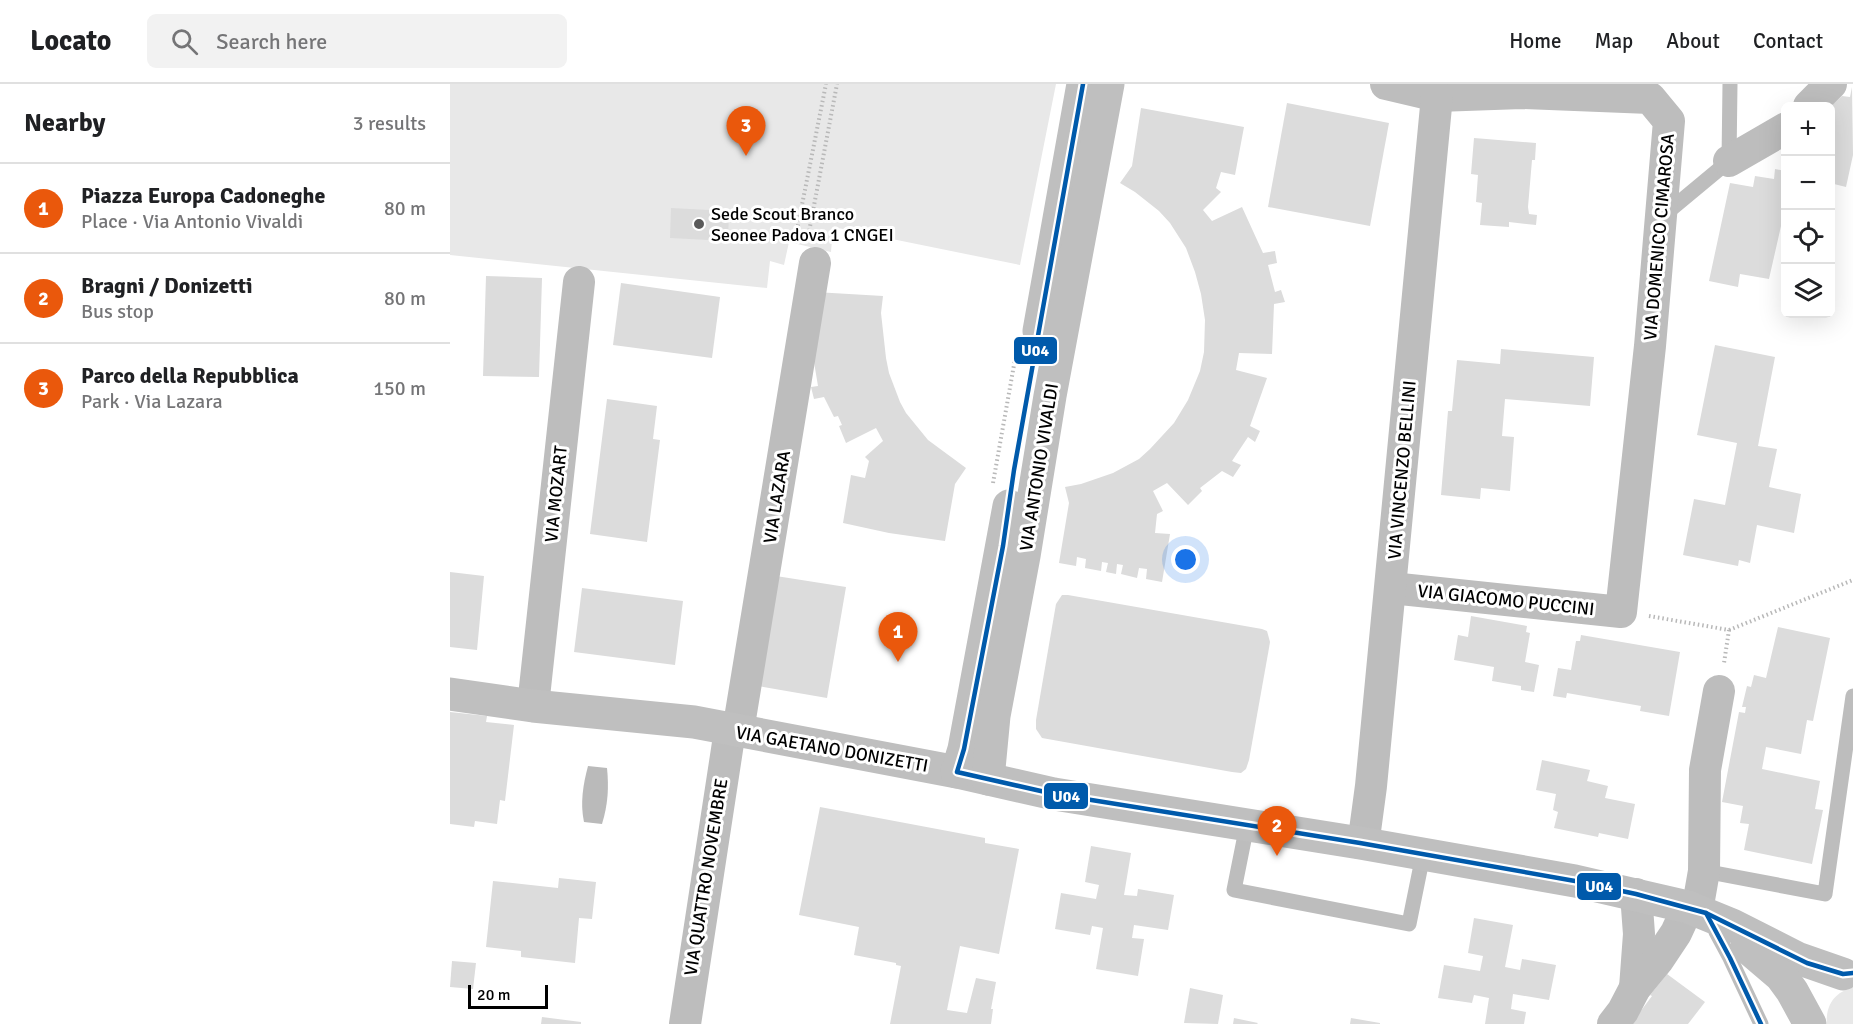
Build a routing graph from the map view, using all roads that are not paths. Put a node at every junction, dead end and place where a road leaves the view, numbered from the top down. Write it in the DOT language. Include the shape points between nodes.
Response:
graph roads {
  1 [pos="1083,84"];
  2 [pos="1108,84"];
  3 [pos="1386,84"];
  4 [pos="1730,84"];
  5 [pos="1831,84"];
  6 [pos="1555,89"];
  7 [pos="1437,96"];
  8 [pos="1813,102"];
  9 [pos="1781,130"];
  10 [pos="1729,161"];
  11 [pos="1661,217"];
  12 [pos="815,263"];
  13 [pos="579,282"];
  14 [pos="1391,588"];
  15 [pos="1621,612"];
  16 [pos="1719,691"];
  17 [pos="450,694"];
  18 [pos="1853,696"];
  19 [pos="533,706"];
  20 [pos="734,731"];
  21 [pos="973,775"];
  22 [pos="1247,825"];
  23 [pos="1360,843"];
  24 [pos="1423,855"];
  25 [pos="1704,871"];
  26 [pos="1636,894"];
  27 [pos="1702,916"];
  28 [pos="1848,973"];
  29 [pos="1635,988"];
  30 [pos="685,1024"];
  31 [pos="1613,1024"];
  32 [pos="1761,1024"];
  33 [pos="1810,1024"];
  1 -- 21 [label="street, VIA ANTONIO VIVALDI" via="964,749"];
  2 -- 21 [label="street, VIA ANTONIO VIVALDI" via="994,716"];
  3 -- 7 [label="street, VIA DOMENICO CIMAROSA"];
  4 -- 10 [label="lane"];
  5 -- 8 [label="street"];
  6 -- 7 [label="street, VIA DOMENICO CIMAROSA"];
  6 -- 11 [label="street, VIA DOMENICO CIMAROSA" via="1650,98 1669,121"];
  7 -- 14 [label="street, VIA VINCENZO BELLINI"];
  9 -- 10 [label="street"];
  10 -- 11 [label="lane"];
  11 -- 15 [label="street, VIA DOMENICO CIMAROSA"];
  12 -- 20 [label="street, VIA LAZARA"];
  13 -- 19 [label="street, VIA MOZART"];
  14 -- 15 [label="street, VIA GIACOMO PUCCINI"];
  14 -- 23 [label="street, VIA VINCENZO BELLINI" via="1371,786"];
  16 -- 25 [label="street" via="1706,770"];
  17 -- 19 [label="street, VIA GAETANO DONIZETTI"];
  18 -- 25 [label="lane" via="1826,894"];
  19 -- 20 [label="street, VIA GAETANO DONIZETTI" via="694,722"];
  20 -- 21 [label="street, VIA GAETANO DONIZETTI"];
  20 -- 30 [label="street, VIA QUATTRO NOVEMBRE"];
  21 -- 22 [label="street, VIA GAETANO DONIZETTI" via="1054,794"];
  22 -- 23 [label="street, VIA GAETANO DONIZETTI"];
  22 -- 24 [label="lane" via="1234,890 1409,924"];
  23 -- 24 [label="street, VIA GAETANO DONIZETTI"];
  24 -- 26 [label="street, VIA GAETANO DONIZETTI"];
  25 -- 27 [label="street"];
  26 -- 27 [label="street, VIA GAETANO DONIZETTI"];
  26 -- 29 [label="street" via="1639,934"];
  27 -- 28 [label="street, VIA GAETANO DONIZETTI" via="1757,937 1797,958"];
  27 -- 29 [label="street" via="1676,933"];
  27 -- 32 [label="lane" via="1730,958"];
  27 -- 33 [label="street, VIA GAETANO DONIZETTI" via="1781,976"];
  28 -- 33 [label="street" via="1828,982 1817,994"];
  29 -- 31 [label="street"];
}
